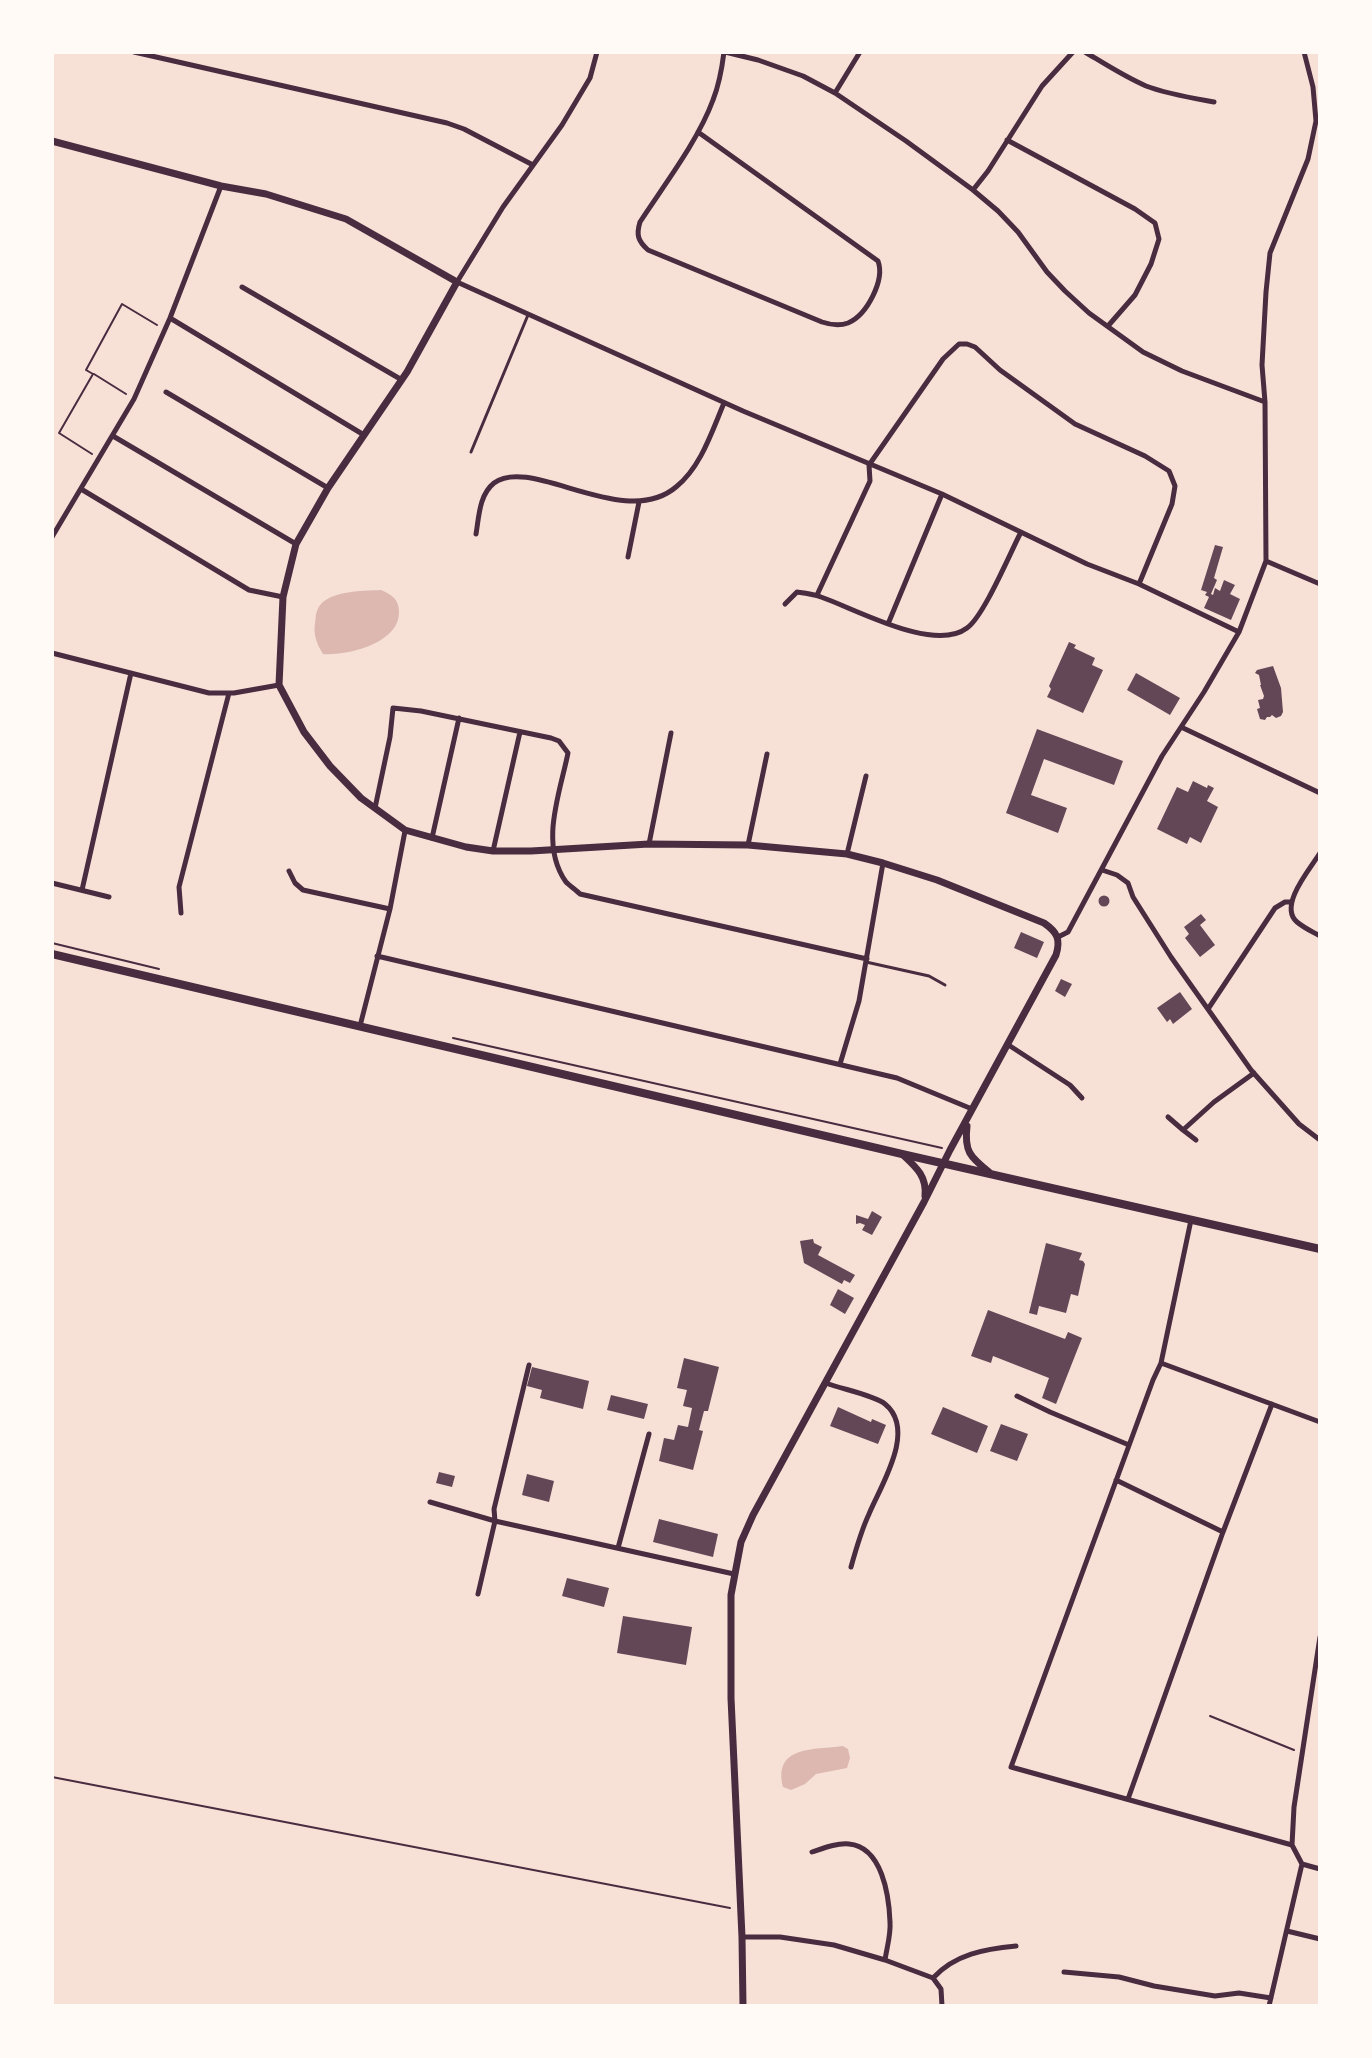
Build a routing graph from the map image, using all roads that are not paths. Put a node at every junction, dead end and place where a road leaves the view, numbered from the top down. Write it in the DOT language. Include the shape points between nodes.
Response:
graph roads {
  1 [pos="134,52"];
  2 [pos="597,52"];
  3 [pos="725,52"];
  4 [pos="860,52"];
  5 [pos="1073,52"];
  6 [pos="1085,52"];
  7 [pos="1304,52"];
  8 [pos="835,93"];
  9 [pos="1214,102"];
  10 [pos="698,132"];
  11 [pos="1007,140"];
  12 [pos="52,141"];
  13 [pos="533,165"];
  14 [pos="221,186"];
  15 [pos="973,190"];
  16 [pos="457,282"];
  17 [pos="242,287"];
  18 [pos="529,315"];
  19 [pos="170,318"];
  20 [pos="1108,326"];
  21 [pos="402,380"];
  22 [pos="166,392"];
  23 [pos="1265,402"];
  24 [pos="724,403"];
  25 [pos="364,435"];
  26 [pos="113,436"];
  27 [pos="471,452"];
  28 [pos="869,465"];
  29 [pos="328,488"];
  30 [pos="81,489"];
  31 [pos="942,494"];
  32 [pos="639,502"];
  33 [pos="1021,532"];
  34 [pos="476,534"];
  35 [pos="52,537"];
  36 [pos="296,544"];
  37 [pos="628,557"];
  38 [pos="1266,561"];
  39 [pos="1139,584"];
  40 [pos="1320,584"];
  41 [pos="817,595"];
  42 [pos="283,597"];
  43 [pos="785,604"];
  44 [pos="888,624"];
  45 [pos="1239,632"];
  46 [pos="53,656"];
  47 [pos="131,673"];
  48 [pos="279,685"];
  49 [pos="229,693"];
  50 [pos="459,718"];
  51 [pos="1181,727"];
  52 [pos="520,732"];
  53 [pos="671,733"];
  54 [pos="767,754"];
  55 [pos="866,776"];
  56 [pos="1320,793"];
  57 [pos="375,808"];
  58 [pos="405,830"];
  59 [pos="432,838"];
  60 [pos="649,844"];
  61 [pos="748,845"];
  62 [pos="553,850"];
  63 [pos="493,851"];
  64 [pos="1320,853"];
  65 [pos="847,854"];
  66 [pos="883,863"];
  67 [pos="1102,870"];
  68 [pos="289,871"];
  69 [pos="52,883"];
  70 [pos="82,890"];
  71 [pos="109,897"];
  72 [pos="1290,902"];
  73 [pos="390,909"];
  74 [pos="181,913"];
  75 [pos="1320,936"];
  76 [pos="1058,937"];
  77 [pos="52,954"];
  78 [pos="377,956"];
  79 [pos="866,961"];
  80 [pos="945,985"];
  81 [pos="1208,1009"];
  82 [pos="360,1026"];
  83 [pos="1007,1044"];
  84 [pos="840,1064"];
  85 [pos="1254,1073"];
  86 [pos="1082,1098"];
  87 [pos="973,1109"];
  88 [pos="1168,1117"];
  89 [pos="968,1120"];
  90 [pos="1183,1130"];
  91 [pos="1196,1140"];
  92 [pos="1320,1140"];
  93 [pos="902,1154"];
  94 [pos="944,1164"];
  95 [pos="993,1175"];
  96 [pos="924,1202"];
  97 [pos="1191,1219"];
  98 [pos="1320,1249"];
  99 [pos="1161,1363"];
  100 [pos="529,1365"];
  101 [pos="826,1383"];
  102 [pos="1017,1396"];
  103 [pos="1272,1404"];
  104 [pos="1320,1422"];
  105 [pos="649,1434"];
  106 [pos="1129,1445"];
  107 [pos="1116,1480"];
  108 [pos="430,1502"];
  109 [pos="495,1521"];
  110 [pos="1223,1532"];
  111 [pos="618,1548"];
  112 [pos="851,1567"];
  113 [pos="734,1574"];
  114 [pos="478,1594"];
  115 [pos="1320,1637"];
  116 [pos="1310,1705"];
  117 [pos="1320,1709"];
  118 [pos="1128,1799"];
  119 [pos="1292,1845"];
  120 [pos="812,1852"];
  121 [pos="1302,1864"];
  122 [pos="1320,1869"];
  123 [pos="1287,1931"];
  124 [pos="742,1937"];
  125 [pos="1320,1939"];
  126 [pos="1016,1946"];
  127 [pos="885,1960"];
  128 [pos="1064,1972"];
  129 [pos="933,1978"];
  130 [pos="1271,1998"];
  131 [pos="743,2006"];
  132 [pos="942,2006"];
  133 [pos="1269,2006"];
  1 -- 13 [label="street" via="447,123"];
  2 -- 13 [label="street" via="590,78"];
  3 -- 8 [label="street" via="803,76"];
  3 -- 10 [label="street" via="713,101"];
  4 -- 8 [label="street"];
  5 -- 11 [label="street" via="1042,86"];
  6 -- 9 [label="street" via="1147,87"];
  7 -- 23 [label="street" via="1316,121 1308,159 1270,253 1262,365"];
  8 -- 15 [label="street"];
  10 -- 10 [label="street" via="640,222 641,244 822,322 854,320 880,281 878,261"];
  11 -- 15 [label="street"];
  11 -- 20 [label="street" via="1155,223 1159,239 1151,264 1135,295"];
  12 -- 14 [label="street"];
  13 -- 16 [label="street"];
  14 -- 16 [label="street" via="346,219"];
  14 -- 19 [label="street"];
  15 -- 20 [label="street" via="1018,232 1065,291"];
  16 -- 18 [label="street"];
  16 -- 21 [label="street"];
  17 -- 21 [label="street"];
  18 -- 24 [label="street"];
  18 -- 27 [label="lane"];
  19 -- 25 [label="street"];
  19 -- 26 [label="street"];
  20 -- 23 [label="street" via="1143,352 1182,371"];
  21 -- 25 [label="street"];
  22 -- 29 [label="street"];
  23 -- 38 [label="street"];
  24 -- 28 [label="street"];
  24 -- 32 [label="street" via="685,478 659,498"];
  25 -- 29 [label="street"];
  26 -- 30 [label="street"];
  26 -- 36 [label="street"];
  28 -- 31 [label="street"];
  28 -- 39 [label="street" via="951,350 959,344 975,347 1075,424 1169,471 1175,486 1172,504"];
  28 -- 41 [label="street" via="870,481"];
  29 -- 36 [label="street"];
  30 -- 35 [label="street"];
  30 -- 42 [label="street" via="249,590"];
  31 -- 33 [label="street"];
  31 -- 44 [label="street"];
  32 -- 34 [label="street" via="525,477 506,478 487,492"];
  32 -- 37 [label="street"];
  33 -- 39 [label="street"];
  33 -- 44 [label="street" via="967,628 949,636"];
  36 -- 42 [label="street"];
  38 -- 40 [label="street"];
  38 -- 45 [label="street"];
  39 -- 45 [label="street"];
  41 -- 43 [label="street" via="797,592"];
  41 -- 44 [label="street"];
  42 -- 48 [label="street"];
  45 -- 51 [label="street"];
  46 -- 47 [label="street"];
  47 -- 49 [label="street"];
  47 -- 70 [label="street"];
  48 -- 49 [label="street"];
  48 -- 57 [label="street" via="330,766"];
  49 -- 74 [label="street" via="179,887"];
  50 -- 52 [label="street"];
  50 -- 57 [label="street" via="393,708"];
  50 -- 59 [label="street"];
  51 -- 56 [label="street"];
  51 -- 67 [label="street"];
  52 -- 62 [label="street" via="559,741 568,753"];
  52 -- 63 [label="street"];
  53 -- 60 [label="street"];
  54 -- 61 [label="street"];
  55 -- 65 [label="street"];
  57 -- 58 [label="street"];
  58 -- 59 [label="street"];
  58 -- 73 [label="street"];
  59 -- 63 [label="street"];
  60 -- 61 [label="street"];
  60 -- 62 [label="street"];
  61 -- 65 [label="street"];
  62 -- 63 [label="street"];
  62 -- 79 [label="street" via="566,881 580,894"];
  64 -- 72 [label="street"];
  65 -- 66 [label="street"];
  66 -- 76 [label="street" via="1044,923"];
  66 -- 79 [label="street"];
  67 -- 76 [label="street" via="1068,932"];
  67 -- 81 [label="street" via="1128,883 1154,932"];
  68 -- 73 [label="street" via="303,890"];
  69 -- 70 [label="street"];
  70 -- 71 [label="street"];
  72 -- 75 [label="street" via="1297,922"];
  72 -- 81 [label="street" via="1275,908"];
  73 -- 78 [label="street"];
  76 -- 83 [label="street" via="1056,955"];
  77 -- 82 [label="main road"];
  78 -- 82 [label="street"];
  78 -- 84 [label="street"];
  79 -- 80 [label="lane"];
  79 -- 84 [label="street"];
  81 -- 85 [label="street"];
  82 -- 93 [label="main road"];
  83 -- 86 [label="street"];
  83 -- 87 [label="street"];
  84 -- 87 [label="street" via="897,1078"];
  85 -- 90 [label="street"];
  85 -- 92 [label="street"];
  87 -- 89 [label="street"];
  88 -- 90 [label="street"];
  89 -- 94 [label="street"];
  89 -- 95 [label="street" via="968,1151"];
  90 -- 91 [label="street"];
  93 -- 94 [label="main road"];
  93 -- 96 [label="street" via="924,1178"];
  94 -- 95 [label="main road"];
  94 -- 96 [label="street"];
  95 -- 97 [label="main road"];
  96 -- 101 [label="street"];
  97 -- 98 [label="main road"];
  97 -- 99 [label="street"];
  99 -- 103 [label="street"];
  99 -- 106 [label="street"];
  100 -- 109 [label="street"];
  101 -- 112 [label="street" via="883,1402 898,1421 896,1449"];
  101 -- 113 [label="street" via="747,1528"];
  102 -- 106 [label="street"];
  103 -- 104 [label="street"];
  103 -- 110 [label="street"];
  105 -- 111 [label="street"];
  106 -- 107 [label="street"];
  107 -- 110 [label="street"];
  107 -- 118 [label="street" via="1011,1767"];
  108 -- 109 [label="street"];
  109 -- 111 [label="street"];
  109 -- 114 [label="street"];
  110 -- 118 [label="street"];
  111 -- 113 [label="street"];
  113 -- 124 [label="street" via="731,1698"];
  115 -- 116 [label="street"];
  116 -- 117 [label="street"];
  116 -- 119 [label="street"];
  118 -- 119 [label="street"];
  119 -- 121 [label="street"];
  120 -- 127 [label="street" via="851,1844 876,1862 890,1923"];
  121 -- 122 [label="street"];
  121 -- 123 [label="street"];
  123 -- 125 [label="street"];
  123 -- 130 [label="street"];
  124 -- 127 [label="street" via="834,1945"];
  124 -- 131 [label="street"];
  126 -- 129 [label="street" via="969,1954"];
  127 -- 129 [label="street"];
  128 -- 130 [label="street" via="1215,1996"];
  129 -- 132 [label="street" via="941,1989"];
  130 -- 133 [label="street"];
}
